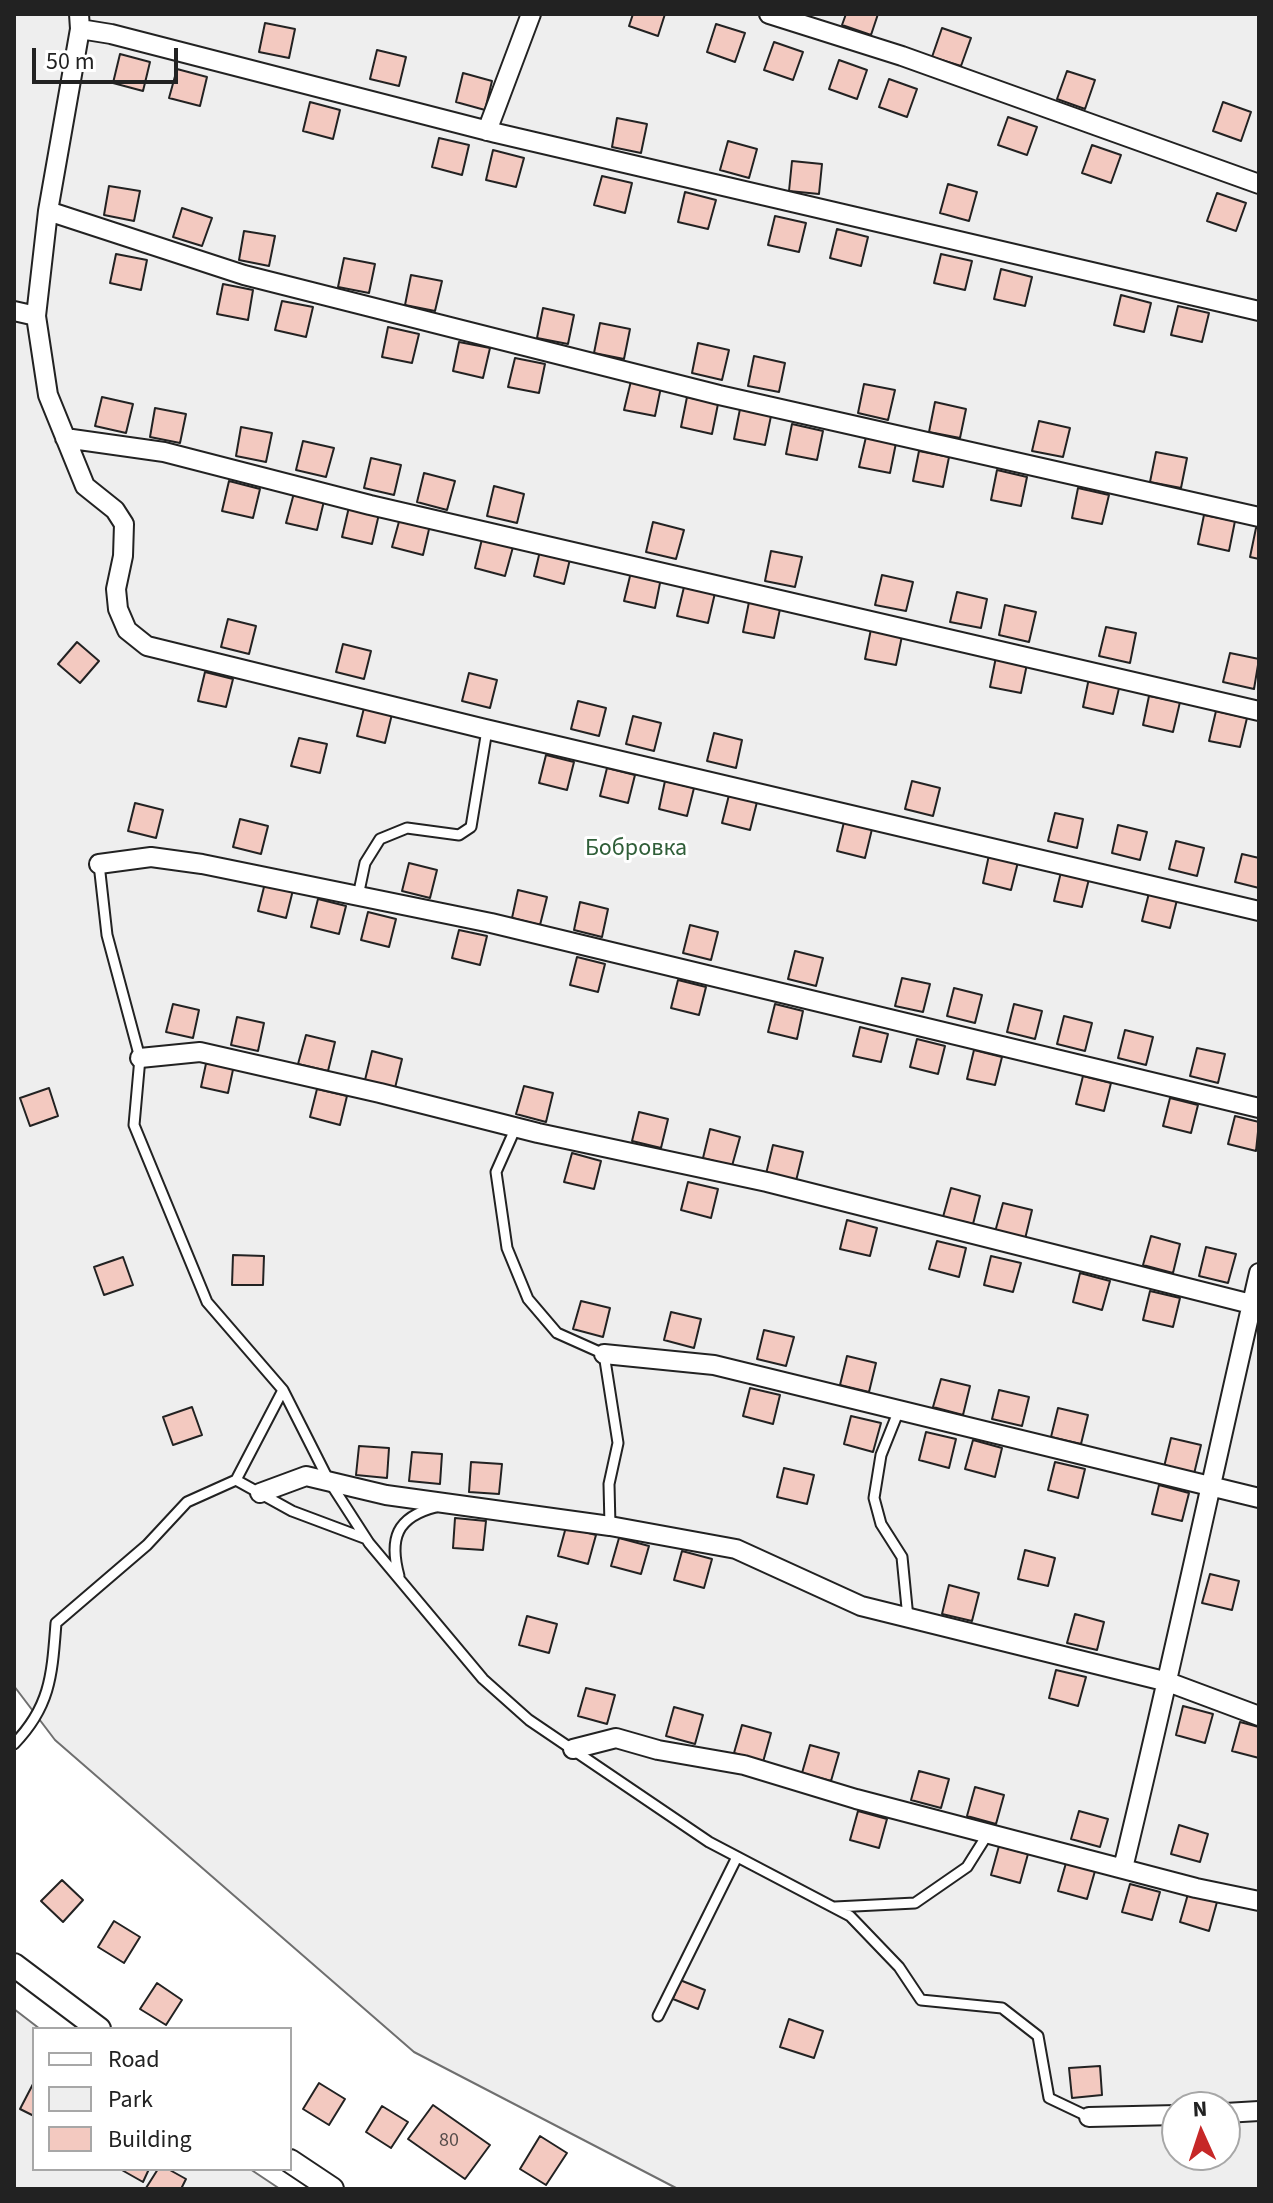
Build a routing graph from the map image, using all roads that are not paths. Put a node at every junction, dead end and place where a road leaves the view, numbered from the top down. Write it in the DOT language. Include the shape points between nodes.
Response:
graph roads {
  1 [pos="531,14"];
  2 [pos="769,14"];
  3 [pos="80,22"];
  4 [pos="487,131"];
  5 [pos="1259,184"];
  6 [pos="48,211"];
  7 [pos="14,311"];
  8 [pos="1259,311"];
  9 [pos="36,316"];
  10 [pos="65,438"];
  11 [pos="1259,517"];
  12 [pos="1259,711"];
  13 [pos="487,730"];
  14 [pos="99,864"];
  15 [pos="358,896"];
  16 [pos="1259,911"];
  17 [pos="140,1058"];
  18 [pos="1259,1108"];
  19 [pos="516,1127"];
  20 [pos="1259,1273"];
  21 [pos="1255,1306"];
  22 [pos="604,1354"];
  23 [pos="283,1390"];
  24 [pos="899,1410"];
  25 [pos="236,1480"];
  26 [pos="329,1481"];
  27 [pos="1209,1486"];
  28 [pos="260,1493"];
  29 [pos="1259,1498"];
  30 [pos="451,1504"];
  31 [pos="610,1526"];
  32 [pos="365,1538"];
  33 [pos="400,1580"];
  34 [pos="908,1618"];
  35 [pos="1168,1682"];
  36 [pos="1259,1716"];
  37 [pos="14,1744"];
  38 [pos="573,1749"];
  39 [pos="989,1832"];
  40 [pos="737,1857"];
  41 [pos="1123,1868"];
  42 [pos="1259,1901"];
  43 [pos="834,1907"];
  44 [pos="14,1965"];
  45 [pos="658,2016"];
  46 [pos="96,2027"];
  47 [pos="1161,2115"];
  48 [pos="1089,2117"];
  49 [pos="292,2162"];
  50 [pos="328,2188"];
  1 -- 4 [label="street"];
  2 -- 5 [label="street"];
  3 -- 4 [label="street"];
  3 -- 6 [label="street"];
  4 -- 8 [label="street"];
  6 -- 9 [label="street"];
  6 -- 11 [label="street" via="244,275 658,380"];
  7 -- 9 [label="street"];
  9 -- 10 [label="street" via="48,395"];
  10 -- 12 [label="street" via="164,452 370,505"];
  10 -- 13 [label="street" via="85,486 124,524 118,609 127,630 147,646"];
  13 -- 15 [label="lane" via="471,827 459,835 407,828 380,839 365,863"];
  13 -- 16 [label="street"];
  14 -- 15 [label="street" via="151,857"];
  14 -- 17 [label="lane" via="107,935"];
  15 -- 18 [label="street"];
  17 -- 19 [label="street" via="200,1052"];
  17 -- 23 [label="lane" via="134,1125 207,1302"];
  19 -- 21 [label="street" via="767,1182"];
  19 -- 22 [label="lane" via="496,1172 507,1248 528,1299 557,1333"];
  20 -- 21 [label="street"];
  21 -- 27 [label="street"];
  22 -- 24 [label="street" via="714,1365"];
  22 -- 31 [label="lane" via="618,1443 609,1484"];
  23 -- 25 [label="lane"];
  23 -- 26 [label="lane"];
  24 -- 27 [label="street"];
  24 -- 34 [label="lane" via="881,1455 874,1498 881,1524 902,1557"];
  25 -- 28 [label="lane"];
  25 -- 37 [label="lane" via="187,1502 147,1545 56,1623 51,1678 34,1723"];
  26 -- 28 [label="street" via="306,1476"];
  26 -- 30 [label="street"];
  26 -- 32 [label="lane"];
  27 -- 29 [label="street"];
  27 -- 35 [label="street"];
  28 -- 32 [label="lane"];
  30 -- 31 [label="street"];
  30 -- 33 [label="lane" via="421,1511 397,1531 393,1553"];
  31 -- 34 [label="street" via="736,1549 861,1606"];
  32 -- 33 [label="lane"];
  33 -- 38 [label="lane" via="483,1679 529,1720"];
  34 -- 35 [label="street"];
  35 -- 36 [label="street"];
  35 -- 41 [label="street"];
  38 -- 39 [label="street" via="616,1738 744,1765"];
  38 -- 40 [label="lane"];
  39 -- 41 [label="street"];
  39 -- 43 [label="lane" via="967,1867 915,1903"];
  40 -- 43 [label="lane"];
  40 -- 45 [label="lane"];
  41 -- 42 [label="street"];
  43 -- 48 [label="lane" via="850,1916 899,1967 921,2000 1002,2008 1038,2036 1049,2098"];
  44 -- 46 [label="street"];
  47 -- 48 [label="street"];
  49 -- 50 [label="street"];
}
